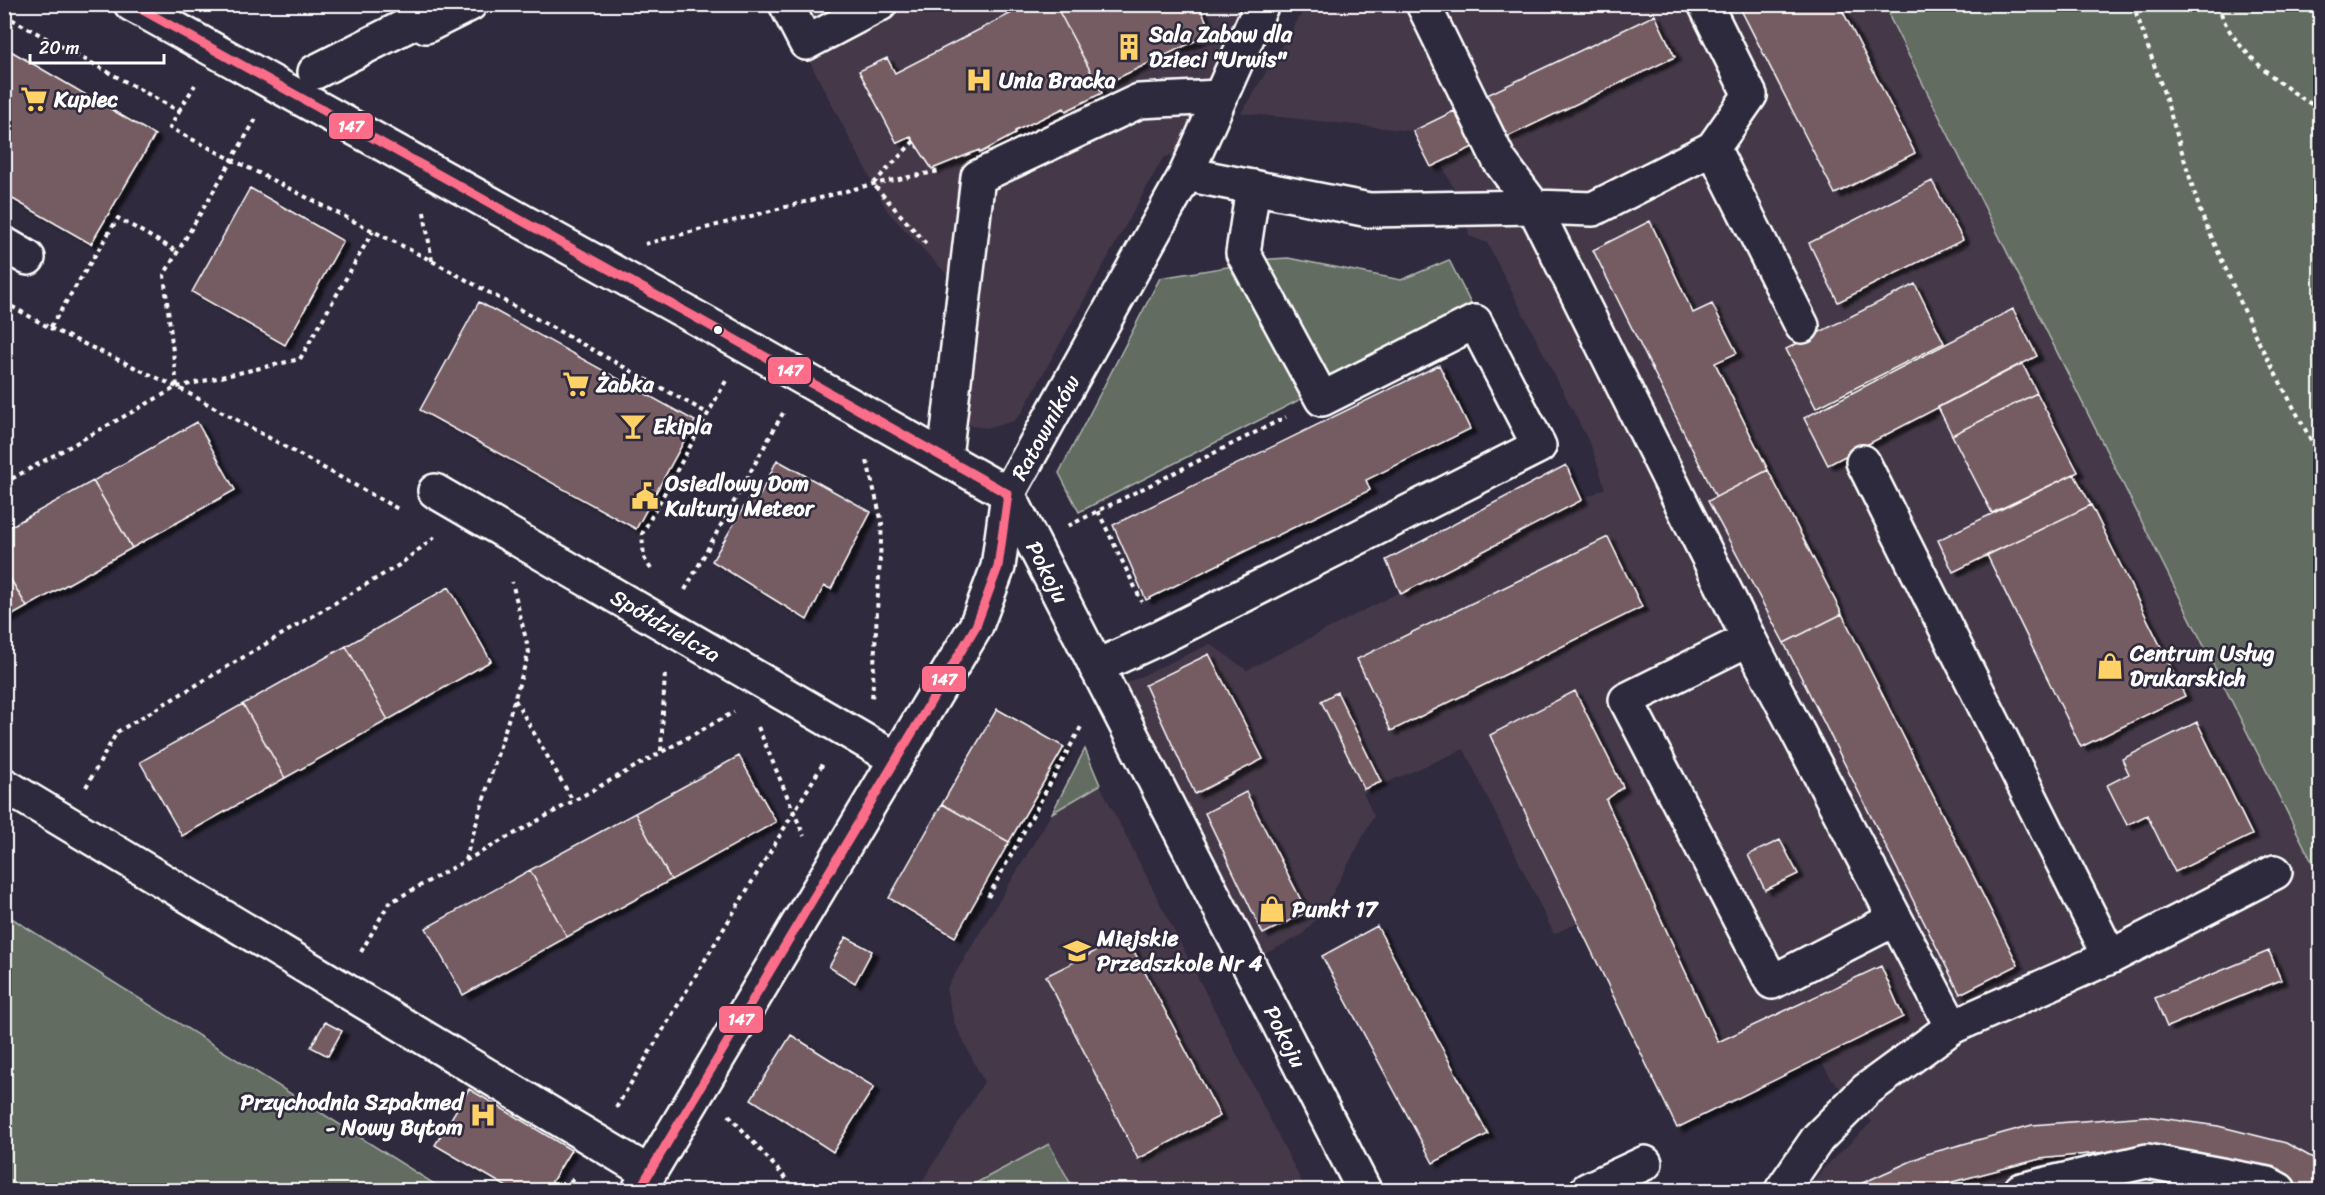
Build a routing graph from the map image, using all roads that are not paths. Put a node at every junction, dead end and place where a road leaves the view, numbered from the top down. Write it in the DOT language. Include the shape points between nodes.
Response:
graph roads {
  1 [pos="131,4"];
  2 [pos="470,4"];
  3 [pos="786,4"];
  4 [pos="880,4"];
  5 [pos="1262,4"];
  6 [pos="1423,4"];
  7 [pos="1705,4"];
  8 [pos="315,72"];
  9 [pos="1220,97"];
  10 [pos="1713,148"];
  11 [pos="1186,174"];
  12 [pos="1253,186"];
  13 [pos="1534,207"];
  14 [pos="1802,326"];
  15 [pos="945,457"];
  16 [pos="1863,462"];
  17 [pos="435,491"];
  18 [pos="1008,494"];
  19 [pos="1749,639"];
  20 [pos="1096,667"];
  21 [pos="896,759"];
  22 [pos="4,785"];
  23 [pos="2275,872"];
  24 [pos="1895,919"];
  25 [pos="2110,957"];
  26 [pos="1952,1028"];
  27 [pos="1645,1162"];
  28 [pos="644,1182"];
  29 [pos="1364,1191"];
  30 [pos="1587,1191"];
  31 [pos="1782,1191"];
  32 [pos="2021,1191"];
  33 [pos="2279,1191"];
  1 -- 15 [label="street"];
  2 -- 8 [label="street" via="426,26 422,18"];
  3 -- 4 [label="street" via="806,44"];
  5 -- 9 [label="street, Ratowników"];
  6 -- 13 [label="street" via="1499,160"];
  7 -- 10 [label="street" via="1750,95"];
  9 -- 11 [label="street, Ratowników"];
  9 -- 15 [label="street" via="1139,101 978,177"];
  10 -- 13 [label="street" via="1593,209"];
  10 -- 14 [label="street"];
  11 -- 12 [label="street"];
  11 -- 18 [label="street, Ratowników"];
  12 -- 13 [label="street" via="1369,210"];
  12 -- 20 [label="street" via="1243,253 1322,399 1475,322 1539,446"];
  13 -- 19 [label="street"];
  15 -- 18 [label="street"];
  16 -- 25 [label="street"];
  17 -- 21 [label="street, Spółdzielcza"];
  18 -- 20 [label="street, Pokoju"];
  18 -- 21 [label="street, Ratowników" via="998,567 976,626"];
  19 -- 24 [label="street"];
  19 -- 24 [label="street" via="1626,700 1772,982"];
  20 -- 29 [label="street, Pokoju"];
  21 -- 28 [label="street, Ratowników"];
  22 -- 28 [label="street" via="596,1141"];
  23 -- 25 [label="street"];
  24 -- 26 [label="street"];
  25 -- 26 [label="street"];
  26 -- 31 [label="street" via="1866,1090 1818,1138"];
  27 -- 30 [label="street"];
  32 -- 33 [label="street" via="2147,1161 2268,1184"];
}
